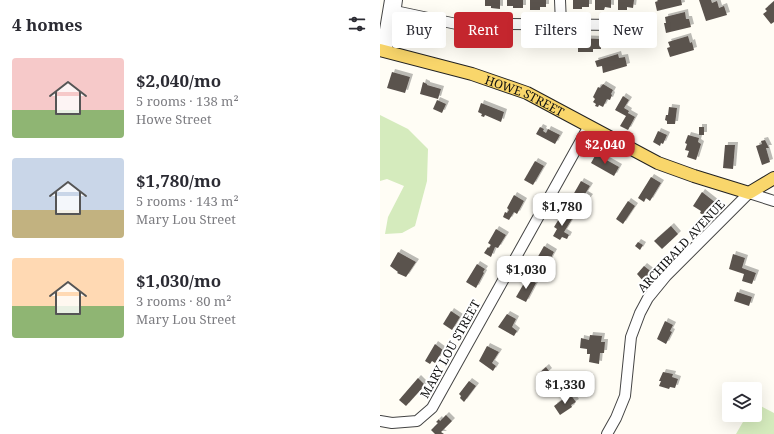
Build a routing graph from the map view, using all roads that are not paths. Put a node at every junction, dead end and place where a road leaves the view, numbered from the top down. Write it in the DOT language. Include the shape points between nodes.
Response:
graph roads {
  1 [pos="390,0"];
  2 [pos="397,0"];
  3 [pos="560,0"];
  4 [pos="393,12"];
  5 [pos="393,12"];
  6 [pos="560,12"];
  7 [pos="392,16"];
  8 [pos="446,22"];
  9 [pos="521,24"];
  10 [pos="382,51"];
  11 [pos="589,126"];
  12 [pos="774,178"];
  13 [pos="749,193"];
  14 [pos="774,201"];
  15 [pos="380,421"];
  16 [pos="607,434"];
  1 -- 4 [label="street"];
  2 -- 5 [label="street"];
  3 -- 6 [label="street"];
  7 -- 10 [label="street" via="384,36"];
  8 -- 9 [label="street" via="466,26 482,36 495,26"];
  10 -- 11 [label="main road, HOWE STREET" via="472,74 527,93"];
  11 -- 13 [label="main road, HOWE STREET" via="658,162"];
  11 -- 15 [label="street, MARY LOU STREET" via="432,408 417,421"];
  12 -- 13 [label="main road"];
  13 -- 14 [label="street, HOWE STREET"];
  13 -- 16 [label="street, ARCHIBALD AVENUE" via="666,276 648,298 631,337 625,396"];
}
